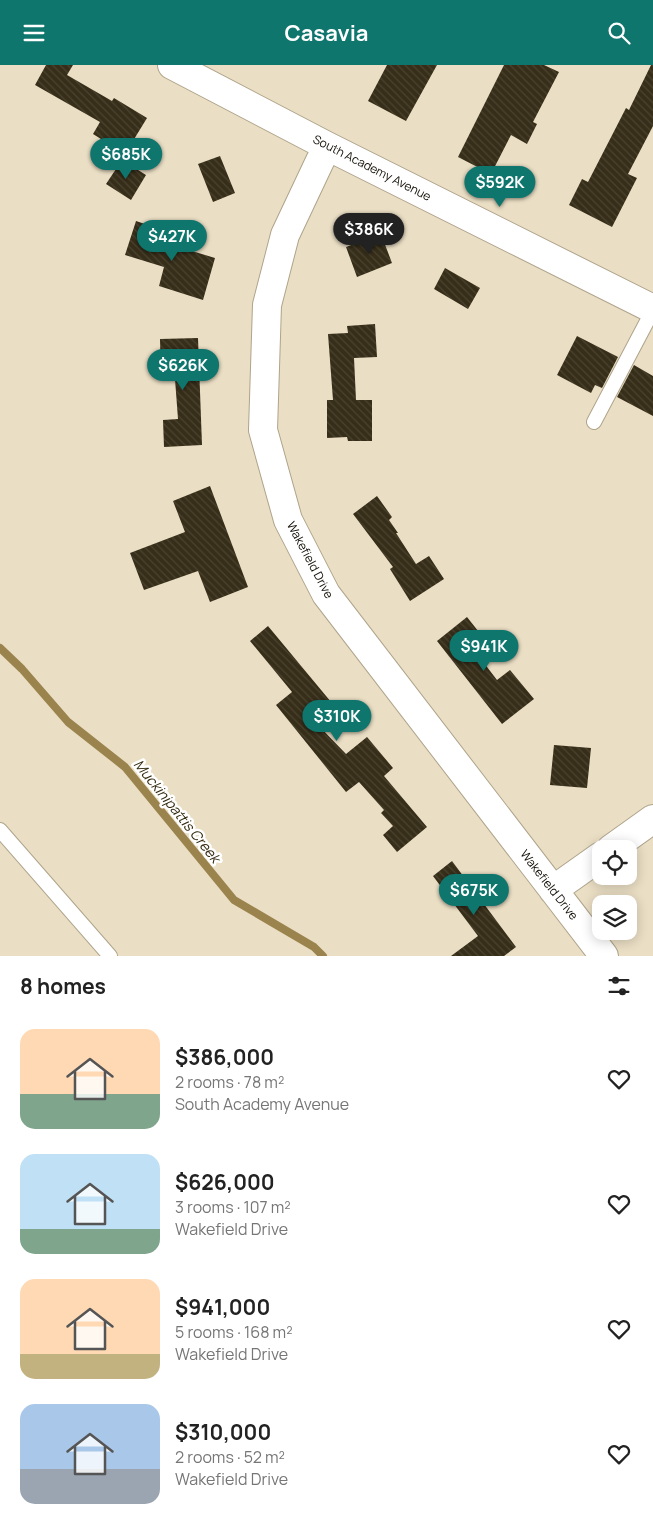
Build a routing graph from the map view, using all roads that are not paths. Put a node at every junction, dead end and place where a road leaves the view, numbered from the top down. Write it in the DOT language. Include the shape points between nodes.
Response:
graph roads {
  1 [pos="172,65"];
  2 [pos="327,146"];
  3 [pos="653,310"];
  4 [pos="594,422"];
  5 [pos="653,819"];
  6 [pos="0,830"];
  7 [pos="624,840"];
  8 [pos="592,862"];
  9 [pos="553,890"];
  10 [pos="110,956"];
  11 [pos="604,956"];
  1 -- 2 [label="street, South Academy Avenue"];
  2 -- 3 [label="street, South Academy Avenue"];
  2 -- 9 [label="street, Wakefield Drive" via="285,235 267,305 263,430 288,520 326,594"];
  3 -- 4 [label="lane"];
  5 -- 7 [label="street"];
  6 -- 10 [label="lane"];
  8 -- 9 [label="street"];
  9 -- 11 [label="street, Wakefield Drive"];
}
